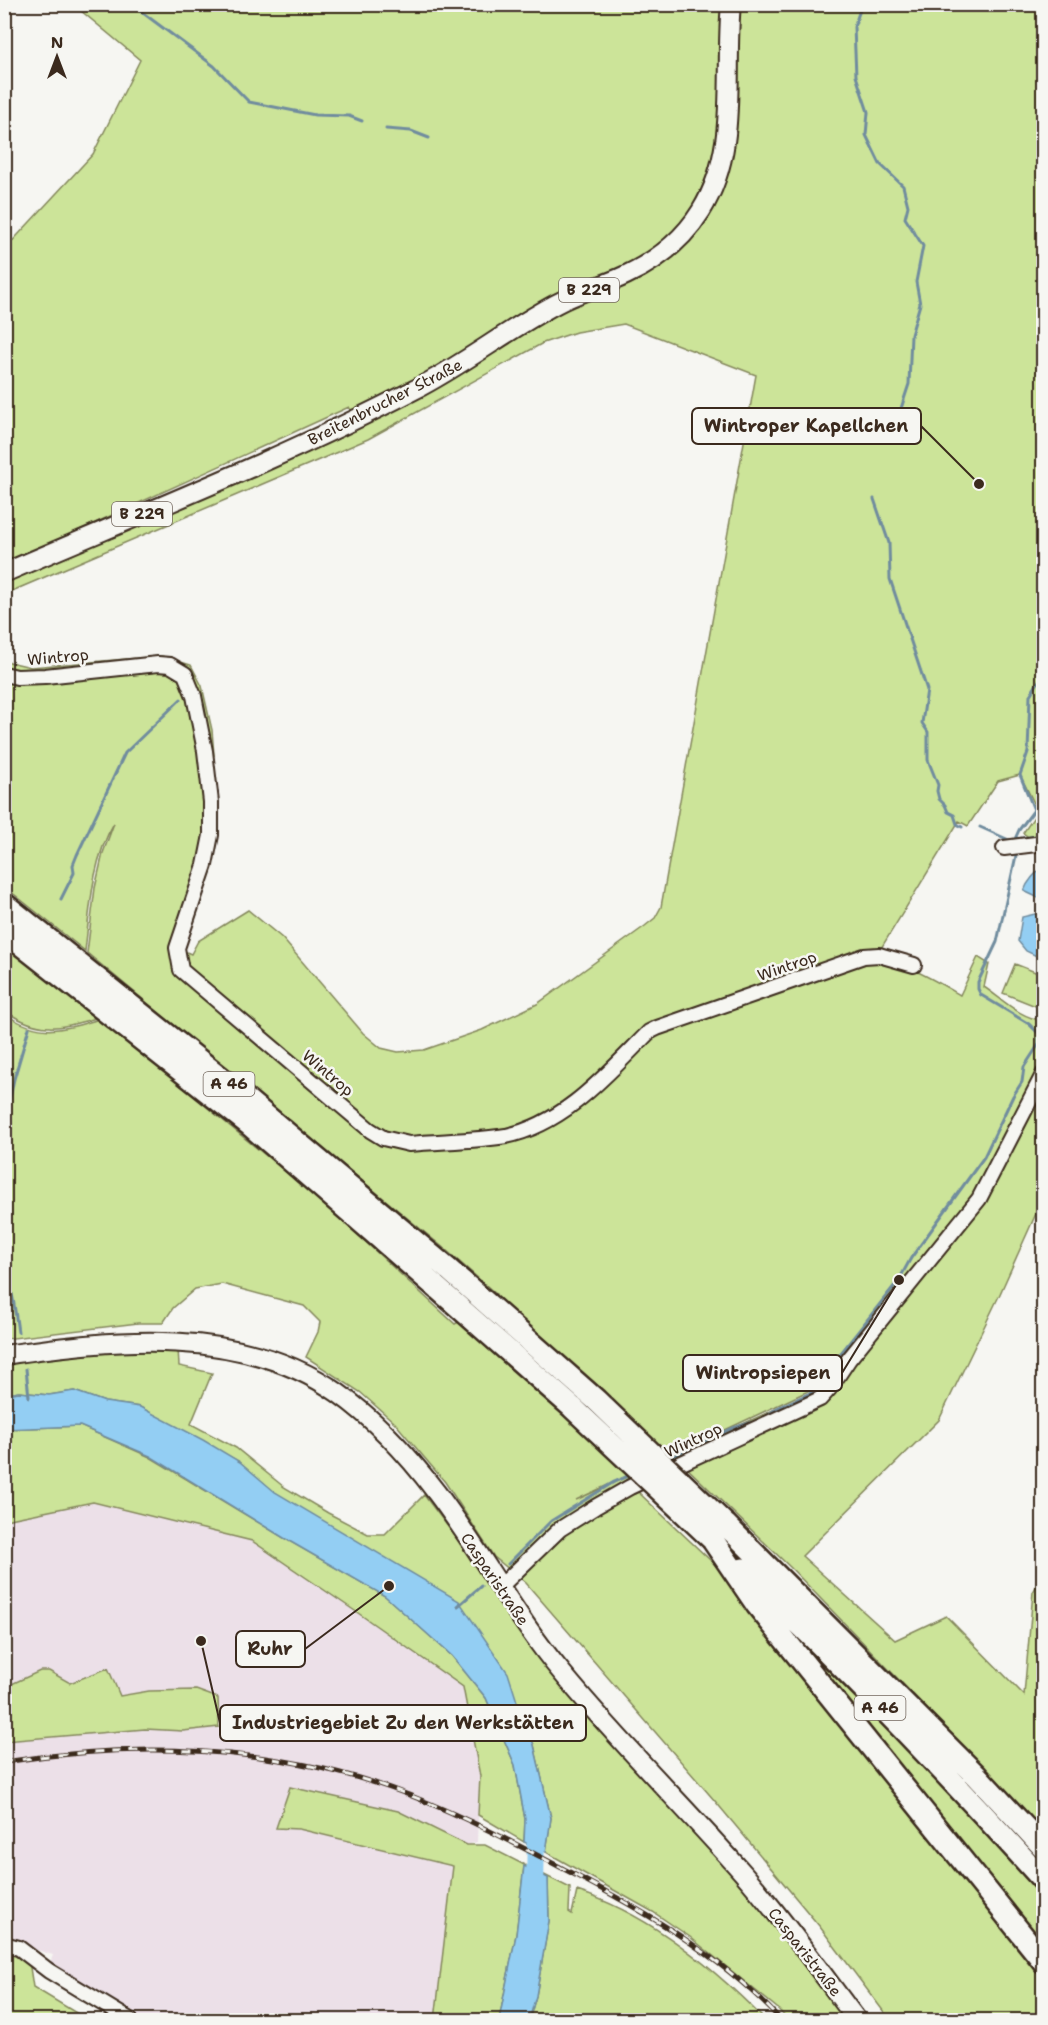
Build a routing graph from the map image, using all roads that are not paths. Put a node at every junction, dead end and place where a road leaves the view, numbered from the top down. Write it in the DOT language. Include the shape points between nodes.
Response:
graph roads {
  1 [pos="731,4"];
  2 [pos="4,573"];
  3 [pos="4,675"];
  4 [pos="1044,843"];
  5 [pos="1004,848"];
  6 [pos="4,904"];
  7 [pos="4,931"];
  8 [pos="914,965"];
  9 [pos="1044,1073"];
  10 [pos="13,1353"];
  11 [pos="719,1532"];
  12 [pos="500,1587"];
  13 [pos="1044,1848"];
  14 [pos="1044,1881"];
  15 [pos="4,1944"];
  16 [pos="1044,1962"];
  17 [pos="130,2020"];
  18 [pos="857,2020"];
  1 -- 2 [label="main road, Breitenbrucher Straße / B 229" via="724,154 708,199 670,248 625,276 554,304 435,379 280,454"];
  3 -- 8 [label="street, Wintrop" via="45,676 158,664 170,665 185,674 194,696 205,752 211,835 177,948 181,970 369,1130 392,1141 409,1144 514,1134 559,1114 657,1028 864,956 879,955"];
  4 -- 5 [label="street"];
  6 -- 11 [label="highway, A 46, bridge" via="221,1078 449,1270 596,1400"];
  7 -- 11 [label="highway, A 46, bridge" via="250,1125"];
  9 -- 12 [label="street, Wintrop" via="979,1199 820,1399 595,1506 560,1529"];
  10 -- 12 [label="main road, Casparistraße" via="101,1343 190,1343 234,1349 311,1377 363,1412 409,1458"];
  11 -- 13 [label="highway, A 46" via="977,1776"];
  11 -- 14 [label="highway, A 46"];
  11 -- 16 [label="highway" via="757,1605"];
  12 -- 18 [label="main road, Casparistraße" via="553,1663 744,1875"];
  15 -- 17 [label="street" via="19,1948"];
}
